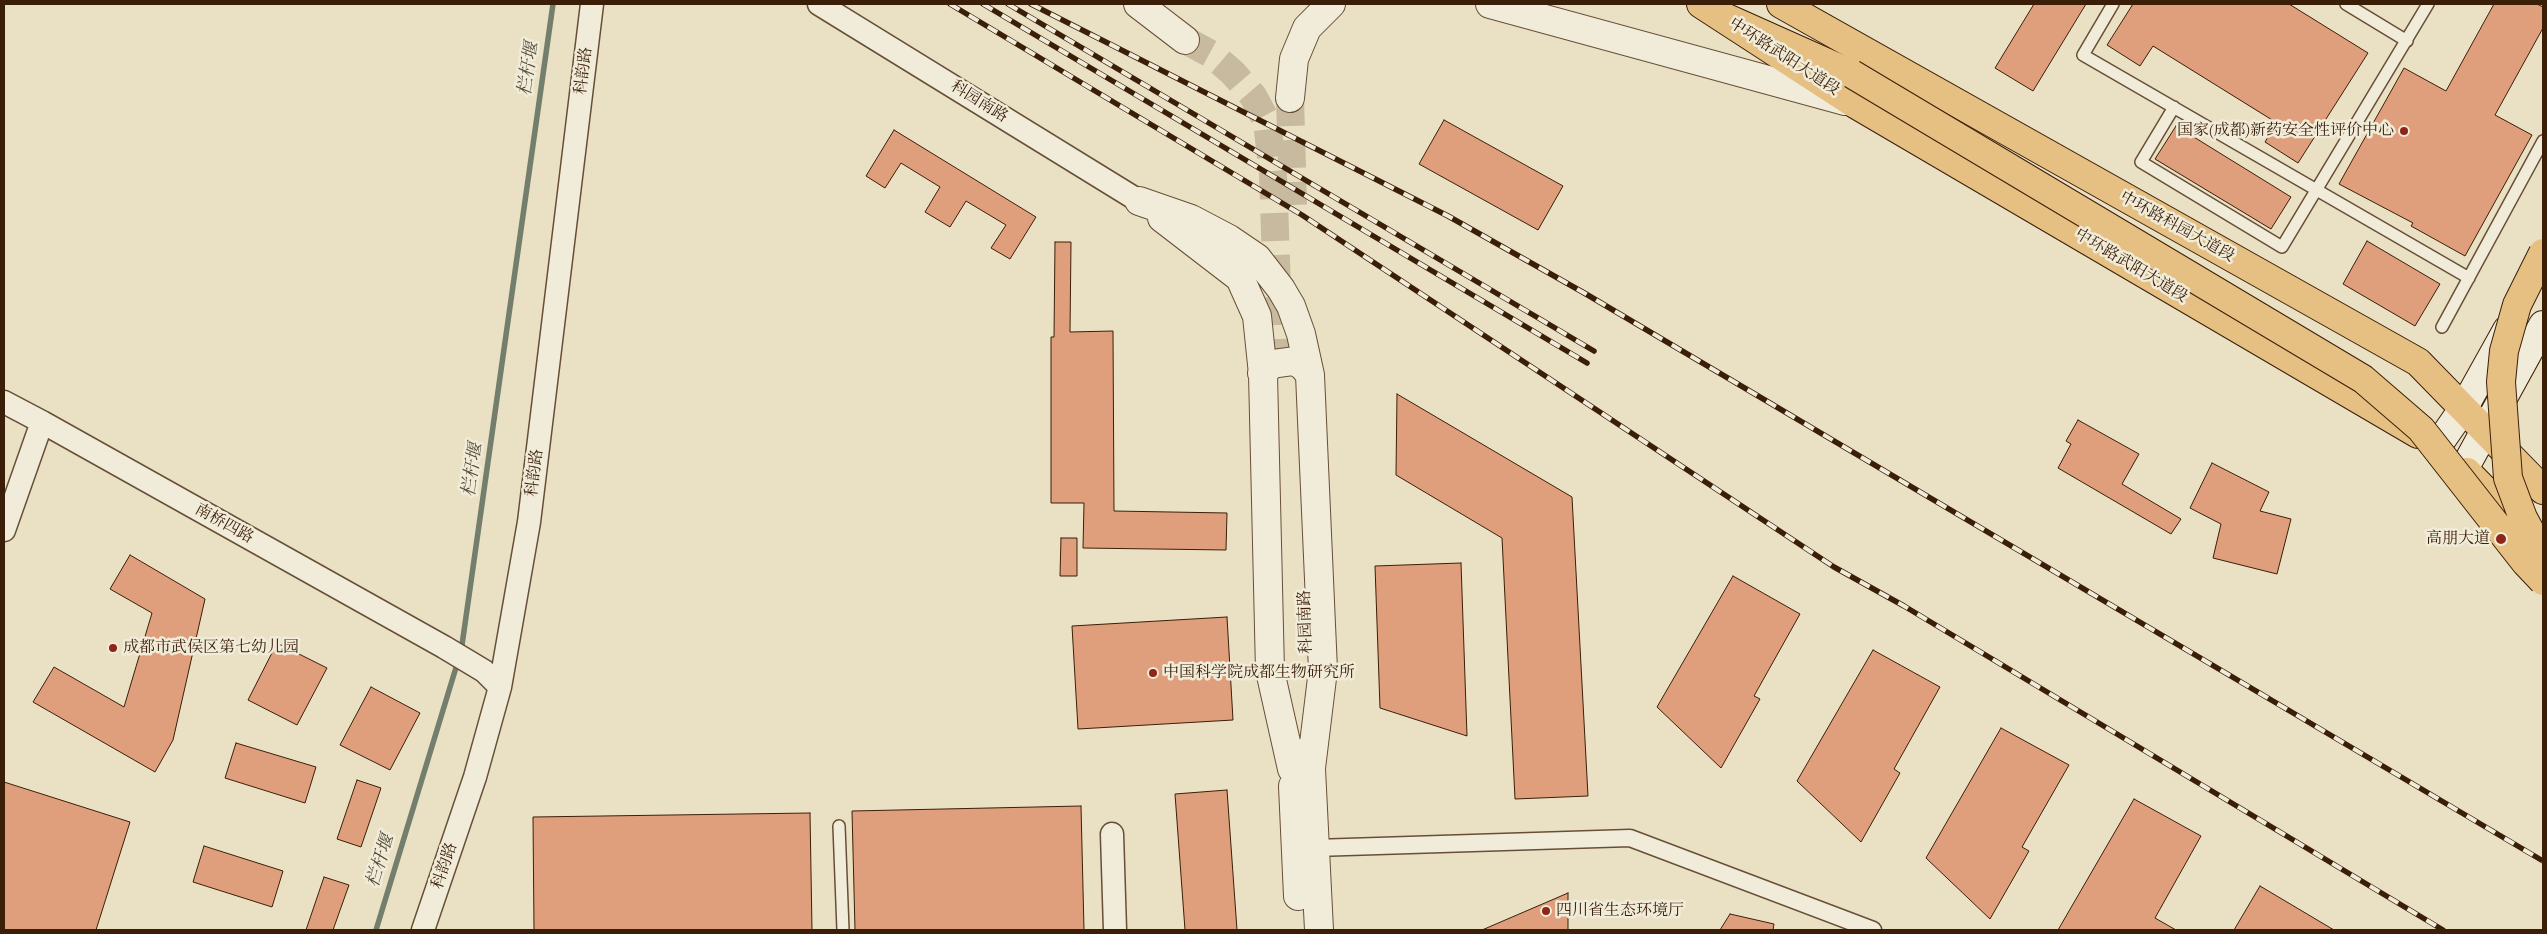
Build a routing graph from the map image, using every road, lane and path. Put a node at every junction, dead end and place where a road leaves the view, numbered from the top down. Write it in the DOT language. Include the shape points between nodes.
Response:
graph roads {
  1 [pos="592,4"];
  2 [pos="819,4"];
  3 [pos="1138,4"];
  4 [pos="1331,4"];
  5 [pos="1490,4"];
  6 [pos="1781,4"];
  7 [pos="2113,4"];
  8 [pos="2346,4"];
  9 [pos="2428,4"];
  10 [pos="1711,9"];
  11 [pos="1185,40"];
  12 [pos="2407,40"];
  13 [pos="1290,98"];
  14 [pos="1855,104"];
  15 [pos="2174,107"];
  16 [pos="2543,141"];
  17 [pos="2317,190"];
  18 [pos="1139,201"];
  19 [pos="2543,253"];
  20 [pos="2543,265"];
  21 [pos="2469,278"];
  22 [pos="2543,325"];
  23 [pos="2442,327"];
  24 [pos="1287,374"];
  25 [pos="4,402"];
  26 [pos="2463,409"];
  27 [pos="42,422"];
  28 [pos="2485,431"];
  29 [pos="2438,445"];
  30 [pos="2464,469"];
  31 [pos="2543,490"];
  32 [pos="4,530"];
  33 [pos="2543,550"];
  34 [pos="2543,555"];
  35 [pos="2543,581"];
  36 [pos="500,687"];
  37 [pos="1301,769"];
  38 [pos="840,826"];
  39 [pos="1112,834"];
  40 [pos="1315,848"];
  41 [pos="424,930"];
  42 [pos="843,930"];
  43 [pos="1115,930"];
  44 [pos="1300,930"];
  45 [pos="1319,930"];
  46 [pos="1873,930"];
  1 -- 36 [label="street, 科韵路" via="529,522"];
  2 -- 18 [label="street, 科园南路"];
  3 -- 11 [label="street"];
  4 -- 13 [label="street" via="1307,28 1294,59"];
  5 -- 14 [label="street"];
  6 -- 26 [label="main road, 中环路科园大道段" via="2418,362"];
  7 -- 15 [label="lane" via="2083,55"];
  8 -- 12 [label="lane"];
  9 -- 12 [label="lane"];
  10 -- 14 [label="main road, 中环路武阳大道段"];
  10 -- 35 [label="main road, bridge" via="1852,74 2363,379 2421,429"];
  12 -- 17 [label="lane"];
  14 -- 29 [label="main road, 中环路武阳大道段"];
  15 -- 17 [label="lane"];
  15 -- 17 [label="lane" via="2141,162 2282,247"];
  16 -- 21 [label="lane"];
  17 -- 21 [label="lane"];
  18 -- 24 [label="street" via="1240,278"];
  18 -- 24 [label="street" via="1191,219 1257,258 1282,289 1301,334"];
  19 -- 34 [label="main road, bridge" via="2517,305 2504,351 2501,382 2508,478 2523,518"];
  20 -- 26 [label="street"];
  21 -- 23 [label="lane"];
  22 -- 28 [label="street"];
  24 -- 37 [label="street, 科园南路"];
  25 -- 27 [label="street, 南桥四路"];
  26 -- 28 [label="main road, 中环路科园大道段"];
  26 -- 29 [label="street"];
  27 -- 32 [label="street"];
  27 -- 36 [label="street, 南桥四路" via="444,647 484,671"];
  28 -- 30 [label="street"];
  28 -- 31 [label="main road, 中环路科园大道段"];
  29 -- 30 [label="main road, 中环路武阳大道段"];
  30 -- 33 [label="main road, 中环路武阳大道段"];
  36 -- 41 [label="street, 科韵路" via="475,777"];
  37 -- 40 [label="street, 科园南路"];
  37 -- 44 [label="street, 科园南路"];
  38 -- 42 [label="lane"];
  39 -- 43 [label="street"];
  40 -- 45 [label="street, 科园南路"];
  40 -- 46 [label="street" via="1630,838"];
}
